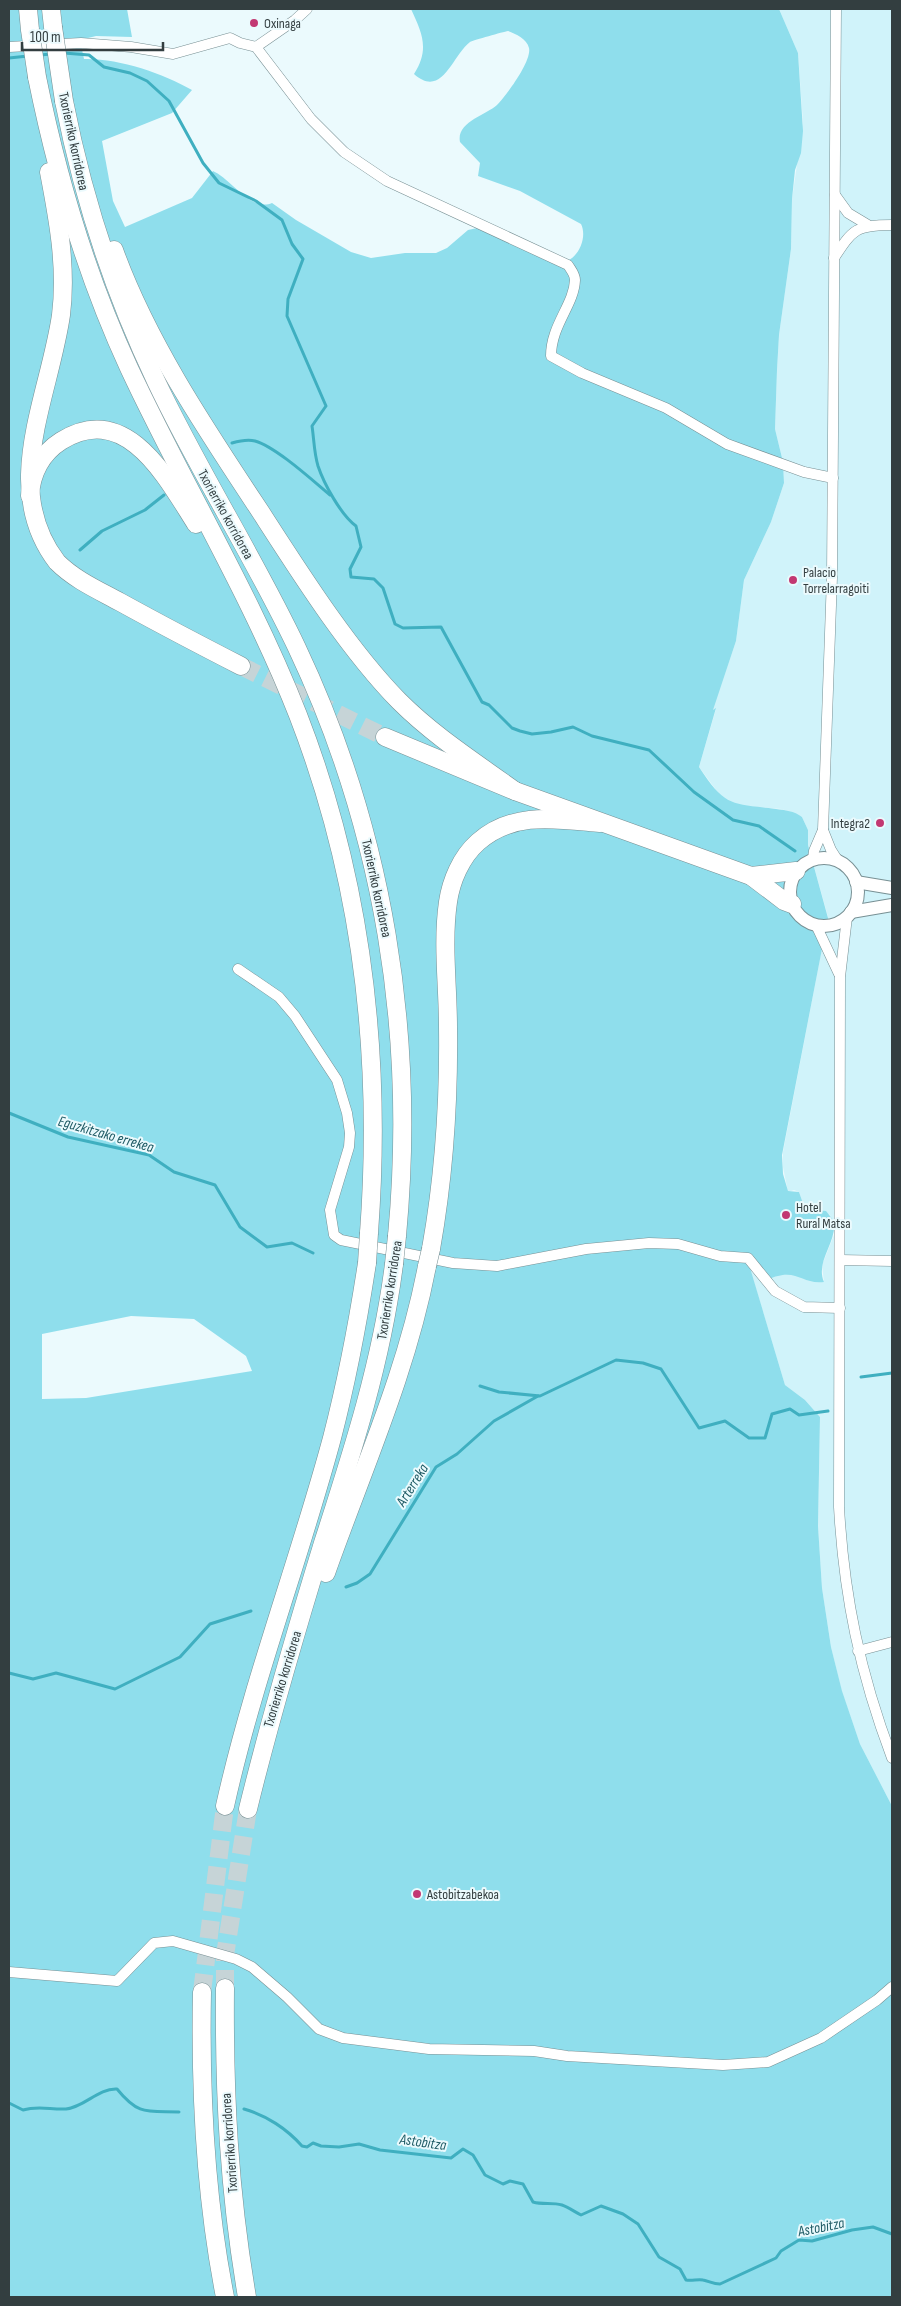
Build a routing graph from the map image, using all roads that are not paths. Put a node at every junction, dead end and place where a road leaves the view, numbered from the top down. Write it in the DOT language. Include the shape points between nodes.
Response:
graph roads {
  1 [pos="28,9"];
  2 [pos="51,9"];
  3 [pos="307,9"];
  4 [pos="836,9"];
  5 [pos="9,47"];
  6 [pos="256,47"];
  7 [pos="64,100"];
  8 [pos="39,105"];
  9 [pos="835,194"];
  10 [pos="856,224"];
  11 [pos="834,225"];
  12 [pos="892,225"];
  13 [pos="834,258"];
  14 [pos="833,478"];
  15 [pos="29,517"];
  16 [pos="245,600"];
  17 [pos="241,666"];
  18 [pos="385,737"];
  19 [pos="516,791"];
  20 [pos="600,823"];
  21 [pos="823,830"];
  22 [pos="813,859"];
  23 [pos="838,861"];
  24 [pos="796,871"];
  25 [pos="751,876"];
  26 [pos="856,882"];
  27 [pos="891,887"];
  28 [pos="792,904"];
  29 [pos="892,905"];
  30 [pos="849,914"];
  31 [pos="816,925"];
  32 [pos="238,969"];
  33 [pos="840,978"];
  34 [pos="840,1260"];
  35 [pos="892,1261"];
  36 [pos="840,1308"];
  37 [pos="892,1642"];
  38 [pos="858,1651"];
  39 [pos="269,1722"];
  40 [pos="892,1758"];
  41 [pos="225,1806"];
  42 [pos="248,1809"];
  43 [pos="9,1972"];
  44 [pos="892,1987"];
  45 [pos="225,1988"];
  46 [pos="202,1992"];
  47 [pos="225,2297"];
  48 [pos="247,2297"];
  1 -- 8 [label="highway, Txorierriko korridorea, bridge"];
  2 -- 7 [label="highway, Txorierriko korridorea, bridge"];
  3 -- 6 [label="street"];
  4 -- 9 [label="street"];
  5 -- 6 [label="street" via="81,43 173,54 230,38"];
  6 -- 14 [label="street" via="310,118 344,152 387,181 568,266 575,278 573,292 556,326 551,356 582,373 666,408 727,444 804,472"];
  7 -- 19 [label="highway" via="117,257 137,303 184,392 230,465 346,637 387,688 438,736"];
  7 -- 39 [label="highway, Txorierriko korridorea, bridge" via="91,216 133,331 173,416 297,648 332,728 363,823 387,930 399,1015 404,1132 398,1236 384,1331 364,1416"];
  8 -- 15 [label="highway" via="63,276 58,330 24,451 22,490"];
  8 -- 16 [label="highway, Txorierriko korridorea" via="76,229 115,335"];
  9 -- 10 [label="street"];
  9 -- 11 [label="street"];
  10 -- 11 [label="street" via="841,221"];
  10 -- 12 [label="street"];
  10 -- 13 [label="street"];
  11 -- 13 [label="street"];
  13 -- 14 [label="street"];
  14 -- 21 [label="street"];
  15 -- 16 [label="highway" via="33,475 51,448 68,436 81,432 98,430 118,434 140,447 157,465"];
  15 -- 17 [label="highway" via="46,550 78,580"];
  16 -- 41 [label="highway, Txorierriko korridorea, bridge" via="279,670 310,748 352,904 365,988 373,1077 374,1153 367,1263 351,1357 332,1438 256,1683"];
  18 -- 19 [label="highway"];
  19 -- 20 [label="highway"];
  20 -- 25 [label="highway"];
  20 -- 39 [label="highway" via="536,818 500,827 468,852 452,885 446,918 449,1053 446,1122 429,1257 393,1392 280,1701"];
  21 -- 22 [label="street"];
  21 -- 23 [label="street"];
  22 -- 23 [label="street" via="822,857"];
  22 -- 24 [label="street"];
  23 -- 26 [label="street" via="852,873"];
  24 -- 25 [label="highway"];
  24 -- 28 [label="street" via="789,891"];
  25 -- 28 [label="highway" via="784,902"];
  26 -- 27 [label="street"];
  26 -- 30 [label="street" via="857,897"];
  28 -- 31 [label="street" via="800,916"];
  29 -- 30 [label="street"];
  30 -- 31 [label="street" via="833,925"];
  30 -- 33 [label="street"];
  31 -- 33 [label="street"];
  32 -- 36 [label="street" via="279,997 337,1080 350,1133 349,1147 330,1210 334,1235 341,1240 453,1263 498,1266 586,1249 649,1243 678,1244 720,1256 748,1258 775,1292 804,1308"];
  33 -- 34 [label="street"];
  34 -- 35 [label="street"];
  34 -- 36 [label="street"];
  36 -- 38 [label="street" via="841,1551"];
  37 -- 38 [label="street"];
  38 -- 40 [label="street"];
  39 -- 42 [label="highway, Txorierriko korridorea"];
  43 -- 44 [label="street" via="117,1981 154,1943 173,1941 236,1959 252,1967 319,2029 342,2038 429,2049 534,2051 723,2065 768,2062 793,2052 821,2038"];
  45 -- 48 [label="highway, Txorierriko korridorea" via="226,2119 233,2204"];
  46 -- 47 [label="highway, Txorierriko korridorea" via="206,2162"];
}
